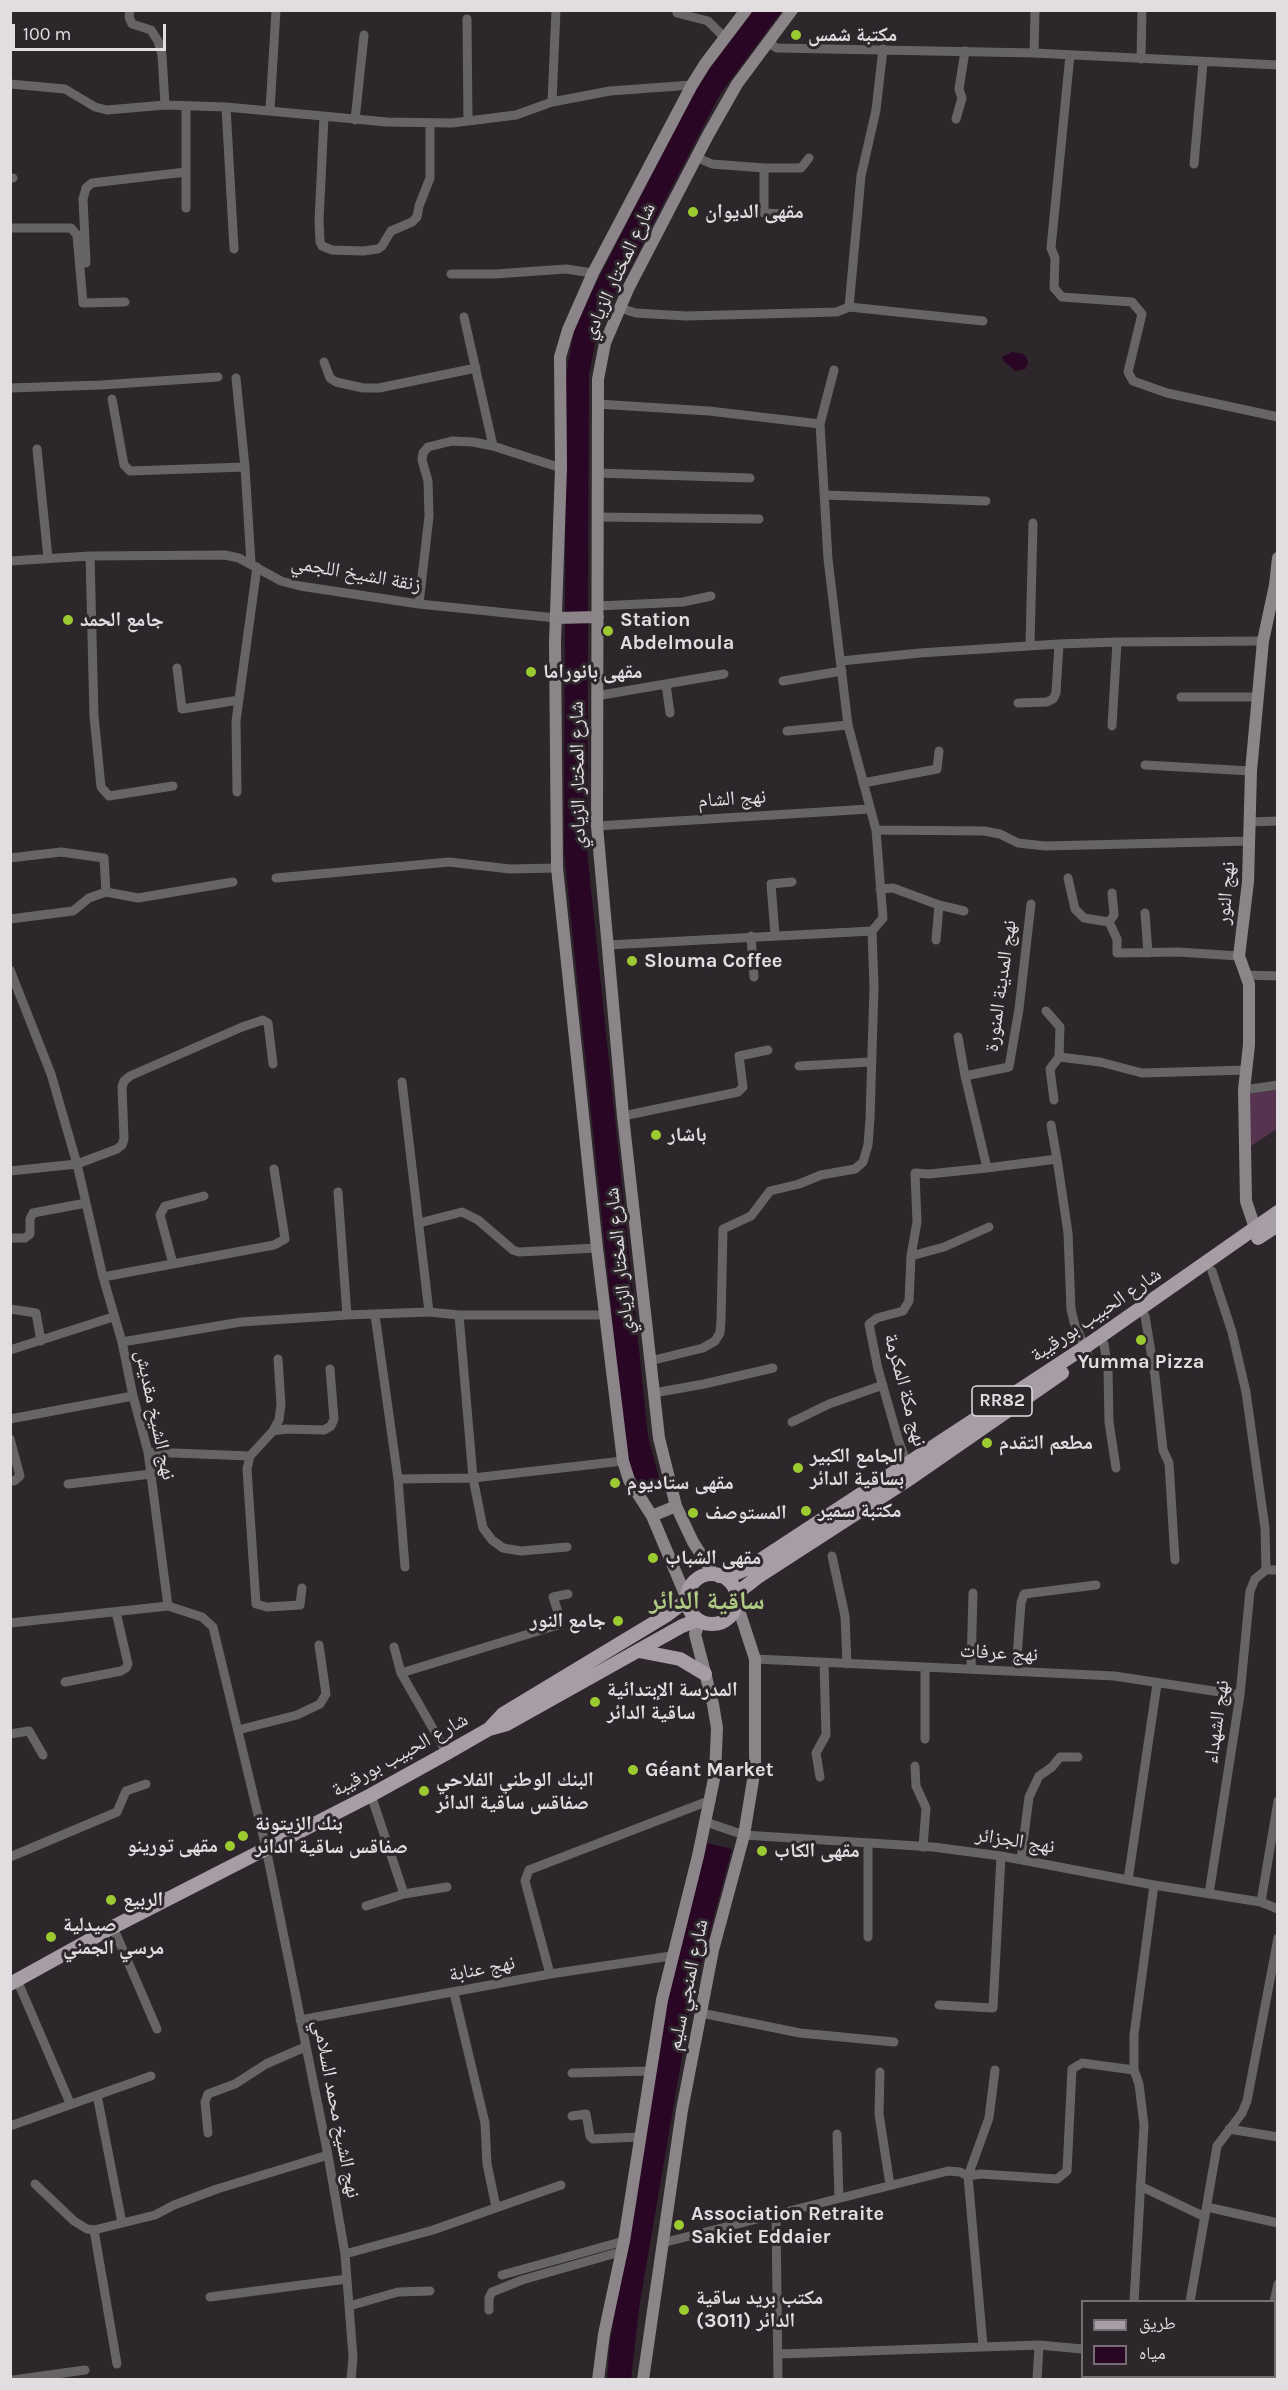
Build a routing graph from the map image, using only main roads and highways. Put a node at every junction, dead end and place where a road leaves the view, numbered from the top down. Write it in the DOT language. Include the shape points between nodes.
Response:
graph roads {
  1 [pos="746,10"];
  2 [pos="792,10"];
  3 [pos="1278,558"];
  4 [pos="598,611"];
  5 [pos="556,618"];
  6 [pos="1278,1212"];
  7 [pos="1278,1224"];
  8 [pos="1257,1234"];
  9 [pos="1087,1351"];
  10 [pos="909,1470"];
  11 [pos="676,1506"];
  12 [pos="652,1516"];
  13 [pos="717,1575"];
  14 [pos="736,1597"];
  15 [pos="687,1600"];
  16 [pos="699,1621"];
  17 [pos="639,1651"];
  18 [pos="705,1674"];
  19 [pos="489,1728"];
  20 [pos="14,1982"];
  21 [pos="598,2379"];
  22 [pos="643,2379"];
  1 -- 5 [label="main road" via="692,85 576,306 560,357"];
  2 -- 4 [label="main road, شارع المختار الزيادي" via="724,104 620,308 601,359 597,404"];
  3 -- 8 [label="main road, نهج النور" via="1263,641 1251,771 1248,882 1239,956 1249,984 1250,1001 1244,1090 1246,1201"];
  4 -- 5 [label="main road"];
  4 -- 11 [label="main road, شارع المختار الزيادي" via="597,826 658,1438"];
  5 -- 12 [label="main road" via="557,868 604,1315 623,1461 629,1480"];
  6 -- 8 [label="main road, شارع الحبيب بورقيبة / RR82"];
  7 -- 8 [label="main road, شارع الحبيب بورقيبة / RR82"];
  8 -- 9 [label="main road, شارع الحبيب بورقيبة / RR82"];
  8 -- 9 [label="main road, شارع الحبيب بورقيبة / RR82" via="1212,1271 1104,1344"];
  9 -- 10 [label="main road, شارع الحبيب بورقيبة / RR82"];
  10 -- 13 [label="main road, شارع الحبيب بورقيبة / RR82" via="748,1568 732,1575"];
  10 -- 14 [label="main road, شارع الحبيب بورقيبة / RR82" via="759,1576"];
  11 -- 12 [label="main road"];
  11 -- 13 [label="main road, شارع المختار الزيادي" via="693,1542"];
  12 -- 15 [label="main road"];
  13 -- 14 [label="main road" via="732,1584"];
  13 -- 15 [label="main road, شارع الحبيب بورقيبة / RR82" via="698,1579 690,1587"];
  14 -- 16 [label="main road, شارع الحبيب بورقيبة / RR82" via="732,1612 724,1621"];
  14 -- 22 [label="main road, شارع المنجي سليم" via="755,1659 755,1768 744,1835 713,1950 682,2110"];
  15 -- 16 [label="main road" via="690,1612"];
  15 -- 19 [label="main road, شارع الحبيب بورقيبة / RR82" via="502,1714"];
  16 -- 17 [label="main road, شارع الحبيب بورقيبة / RR82" via="682,1626"];
  16 -- 18 [label="main road" via="695,1634"];
  17 -- 18 [label="main road" via="680,1659"];
  17 -- 19 [label="main road, شارع الحبيب بورقيبة / RR82" via="507,1724"];
  18 -- 21 [label="main road" via="717,1728 715,1774 671,1956"];
  19 -- 20 [label="main road, شارع الحبيب بورقيبة / RR82" via="371,1795"];
}
